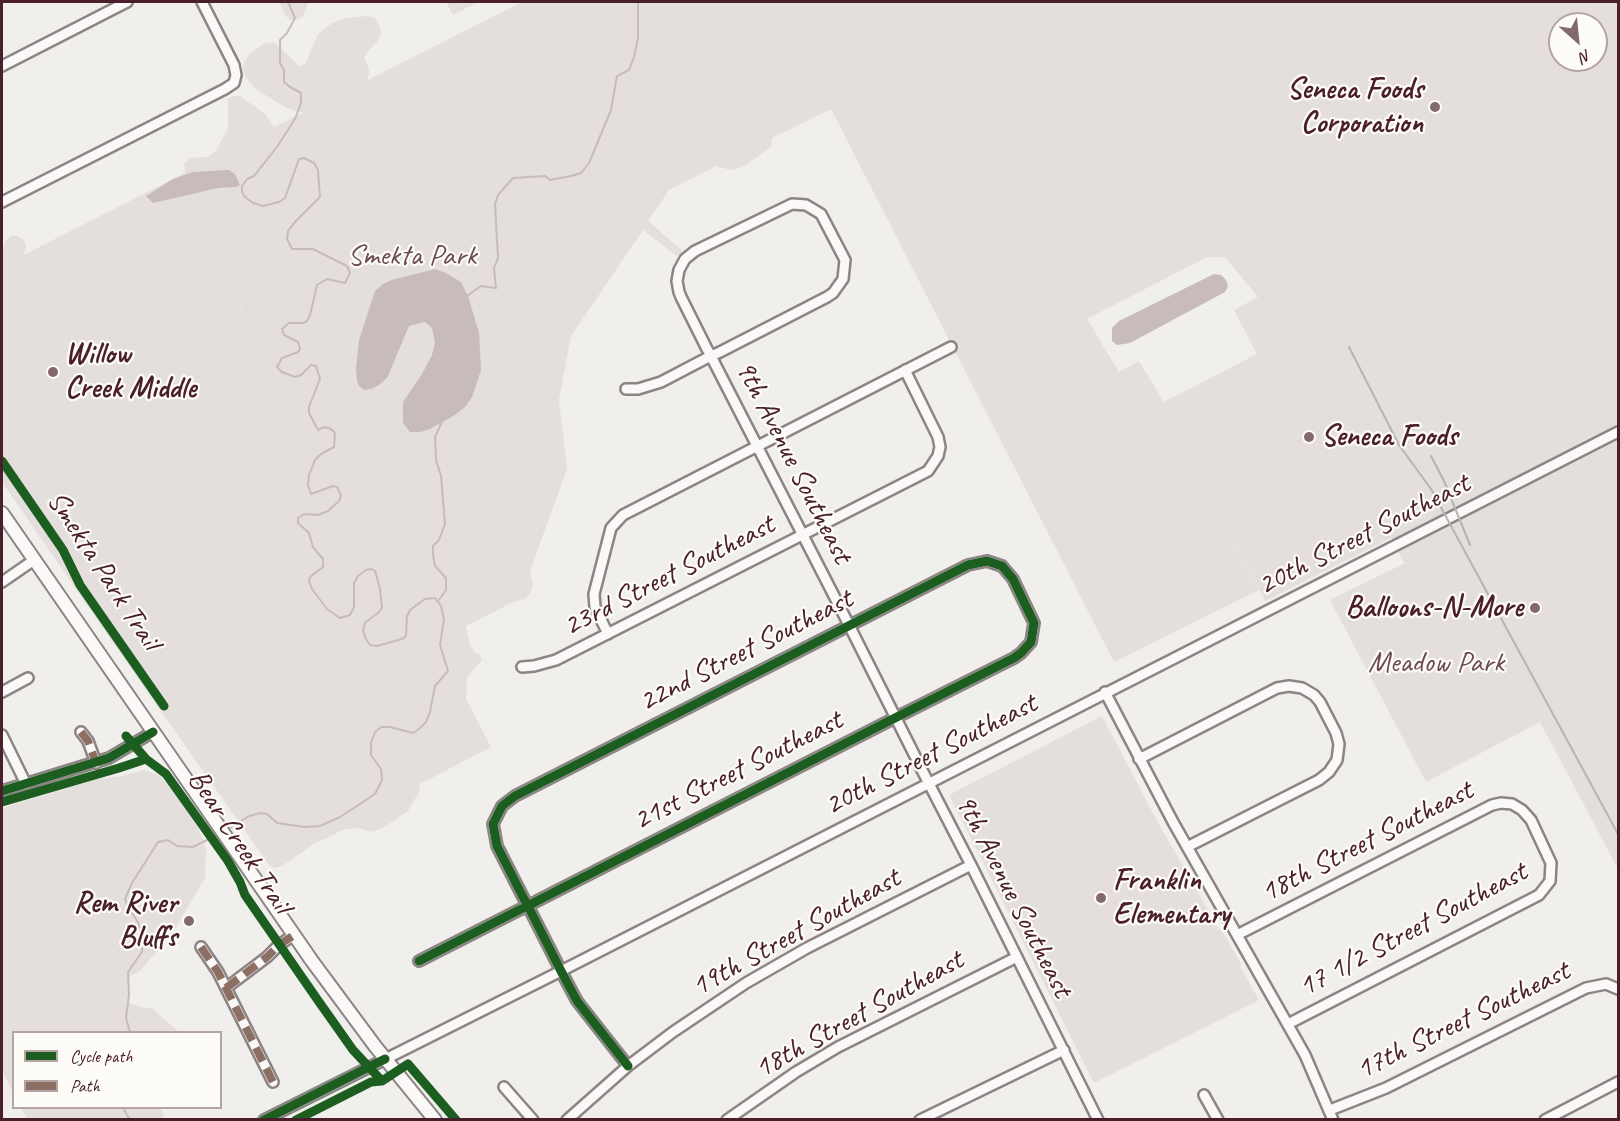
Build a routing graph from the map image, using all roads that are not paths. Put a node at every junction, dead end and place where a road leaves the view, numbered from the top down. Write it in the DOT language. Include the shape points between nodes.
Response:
graph roads {
  1 [pos="128,2"];
  2 [pos="202,2"];
  3 [pos="2,66"];
  4 [pos="2,201"];
  5 [pos="951,346"];
  6 [pos="711,356"];
  7 [pos="905,370"];
  8 [pos="626,389"];
  9 [pos="1618,432"];
  10 [pos="757,445"];
  11 [pos="2,513"];
  12 [pos="803,535"];
  13 [pos="34,560"];
  14 [pos="2,582"];
  15 [pos="1022,596"];
  16 [pos="849,625"];
  17 [pos="608,634"];
  18 [pos="522,667"];
  19 [pos="28,678"];
  20 [pos="2,692"];
  21 [pos="1105,693"];
  22 [pos="895,718"];
  23 [pos="81,732"];
  24 [pos="153,732"];
  25 [pos="2,735"];
  26 [pos="1139,759"];
  27 [pos="96,763"];
  28 [pos="929,783"];
  29 [pos="26,784"];
  30 [pos="2,791"];
  31 [pos="1540,837"];
  32 [pos="1187,846"];
  33 [pos="971,865"];
  34 [pos="528,906"];
  35 [pos="294,934"];
  36 [pos="1237,935"];
  37 [pos="201,946"];
  38 [pos="1017,957"];
  39 [pos="419,961"];
  40 [pos="561,971"];
  41 [pos="226,988"];
  42 [pos="1618,989"];
  43 [pos="1288,1024"];
  44 [pos="1064,1050"];
  45 [pos="385,1059"];
  46 [pos="628,1066"];
  47 [pos="273,1082"];
  48 [pos="1618,1082"];
  49 [pos="504,1087"];
  50 [pos="1204,1095"];
  51 [pos="1331,1115"];
  52 [pos="264,1119"];
  53 [pos="435,1119"];
  54 [pos="533,1119"];
  55 [pos="567,1119"];
  56 [pos="728,1119"];
  57 [pos="920,1119"];
  58 [pos="1098,1119"];
  59 [pos="1218,1119"];
  60 [pos="1545,1119"];
  1 -- 3 [label="street"];
  2 -- 4 [label="street" via="234,66 234,82"];
  5 -- 7 [label="street"];
  6 -- 6 [label="street, 9th Avenue Southeast" via="679,292 678,276 685,259 792,204 816,210 834,237 845,266 843,279 833,293"];
  6 -- 8 [label="street" via="654,385"];
  6 -- 10 [label="street, 9th Avenue Southeast"];
  7 -- 10 [label="street"];
  7 -- 12 [label="street, 23rd Street Southeast" via="938,437 936,461 923,474"];
  9 -- 21 [label="street, 20th Street Southeast"];
  10 -- 12 [label="street, 9th Avenue Southeast"];
  10 -- 17 [label="street" via="629,511 614,524 594,594 595,607"];
  11 -- 13 [label="main road"];
  12 -- 16 [label="street, 9th Avenue Southeast"];
  12 -- 17 [label="street, 23rd Street Southeast"];
  13 -- 14 [label="street"];
  13 -- 24 [label="main road"];
  15 -- 16 [label="street, 22nd Street Southeast" via="1002,566 976,562"];
  15 -- 22 [label="street, 21st Street Southeast" via="1034,623 1027,648"];
  16 -- 22 [label="street, 9th Avenue Southeast"];
  16 -- 34 [label="street, 22nd Street Southeast" via="502,806 493,824 497,846"];
  17 -- 18 [label="street, 23rd Street Southeast" via="556,660"];
  19 -- 20 [label="street"];
  21 -- 26 [label="street"];
  21 -- 28 [label="street, 20th Street Southeast"];
  22 -- 28 [label="street, 9th Avenue Southeast"];
  22 -- 34 [label="street, 21st Street Southeast"];
  23 -- 27 [label="street"];
  24 -- 27 [label="street"];
  24 -- 35 [label="main road"];
  25 -- 29 [label="street"];
  26 -- 32 [label="street"];
  26 -- 32 [label="street" via="1279,687 1308,691 1320,702 1339,749 1329,772"];
  27 -- 29 [label="street"];
  28 -- 33 [label="street, 9th Avenue Southeast"];
  28 -- 40 [label="street, 20th Street Southeast"];
  29 -- 30 [label="street"];
  31 -- 36 [label="street, 18th Street Southeast" via="1522,810 1508,803 1492,805"];
  31 -- 43 [label="street, 17 1/2 Street Southeast" via="1552,871 1539,895"];
  32 -- 36 [label="street"];
  33 -- 38 [label="street, 9th Avenue Southeast"];
  33 -- 46 [label="street, 19th Street Southeast" via="775,965"];
  34 -- 39 [label="street, 21st Street Southeast"];
  34 -- 40 [label="street"];
  35 -- 41 [label="street"];
  35 -- 45 [label="main road"];
  36 -- 43 [label="street"];
  37 -- 41 [label="street"];
  38 -- 44 [label="street, 9th Avenue Southeast"];
  38 -- 56 [label="street, 18th Street Southeast" via="838,1047"];
  40 -- 45 [label="street, 20th Street Southeast"];
  40 -- 46 [label="street" via="577,1001"];
  41 -- 47 [label="street"];
  42 -- 51 [label="street, 17th Street Southeast" via="1606,984 1586,988"];
  43 -- 51 [label="street"];
  44 -- 57 [label="street"];
  44 -- 58 [label="street, 9th Avenue Southeast"];
  45 -- 52 [label="street, 20th Street Southeast"];
  45 -- 53 [label="main road"];
  46 -- 55 [label="street, 19th Street Southeast"];
  48 -- 60 [label="street"];
  49 -- 54 [label="street"];
  50 -- 59 [label="street"];
}
